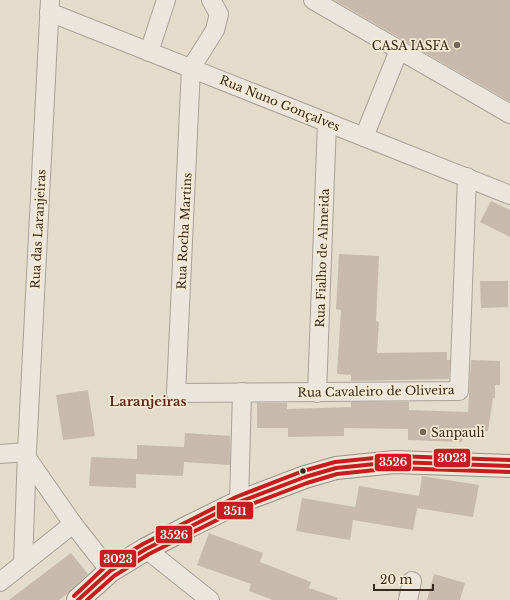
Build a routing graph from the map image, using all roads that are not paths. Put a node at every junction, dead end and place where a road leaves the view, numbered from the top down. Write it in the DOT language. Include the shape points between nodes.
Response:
graph roads {
  1 [pos="166,0"];
  2 [pos="210,0"];
  3 [pos="313,0"];
  4 [pos="50,6"];
  5 [pos="399,50"];
  6 [pos="149,52"];
  7 [pos="192,68"];
  8 [pos="510,114"];
  9 [pos="327,122"];
  10 [pos="364,137"];
  11 [pos="467,178"];
  12 [pos="510,195"];
  13 [pos="242,392"];
  14 [pos="176,393"];
  15 [pos="317,393"];
  16 [pos="0,454"];
  17 [pos="27,455"];
  18 [pos="510,466"];
  19 [pos="239,502"];
  20 [pos="73,524"];
  21 [pos="146,549"];
  22 [pos="23,564"];
  23 [pos="110,571"];
  24 [pos="412,581"];
  25 [pos="0,582"];
  26 [pos="78,600"];
  27 [pos="210,600"];
  28 [pos="408,600"];
  1 -- 6 [label="street"];
  2 -- 7 [label="street" via="219,14 215,30"];
  3 -- 5 [label="street"];
  4 -- 6 [label="street, Rua Nuno Gonçalves"];
  4 -- 17 [label="street, Rua das Laranjeiras"];
  5 -- 8 [label="street"];
  5 -- 10 [label="street"];
  6 -- 7 [label="street, Rua Nuno Gonçalves"];
  7 -- 9 [label="street, Rua Nuno Gonçalves"];
  7 -- 14 [label="street, Rua Rocha Martins"];
  9 -- 10 [label="street, Rua Nuno Gonçalves"];
  9 -- 15 [label="street, Rua Fialho de Almeida"];
  10 -- 11 [label="street, Rua Nuno Gonçalves"];
  11 -- 12 [label="street, Rua Nuno Gonçalves"];
  11 -- 15 [label="street, Rua Cavaleiro de Oliveira" via="459,391"];
  13 -- 14 [label="street, Rua Cavaleiro de Oliveira"];
  13 -- 15 [label="street, Rua Cavaleiro de Oliveira"];
  13 -- 19 [label="street"];
  16 -- 17 [label="street"];
  17 -- 20 [label="street"];
  17 -- 22 [label="street, Rua das Laranjeiras"];
  18 -- 19 [label="main road" via="395,462 336,468"];
  19 -- 21 [label="main road"];
  20 -- 22 [label="street"];
  20 -- 23 [label="street"];
  21 -- 23 [label="main road"];
  21 -- 27 [label="street"];
  22 -- 25 [label="street"];
  23 -- 26 [label="main road"];
  24 -- 28 [label="street"];
}
